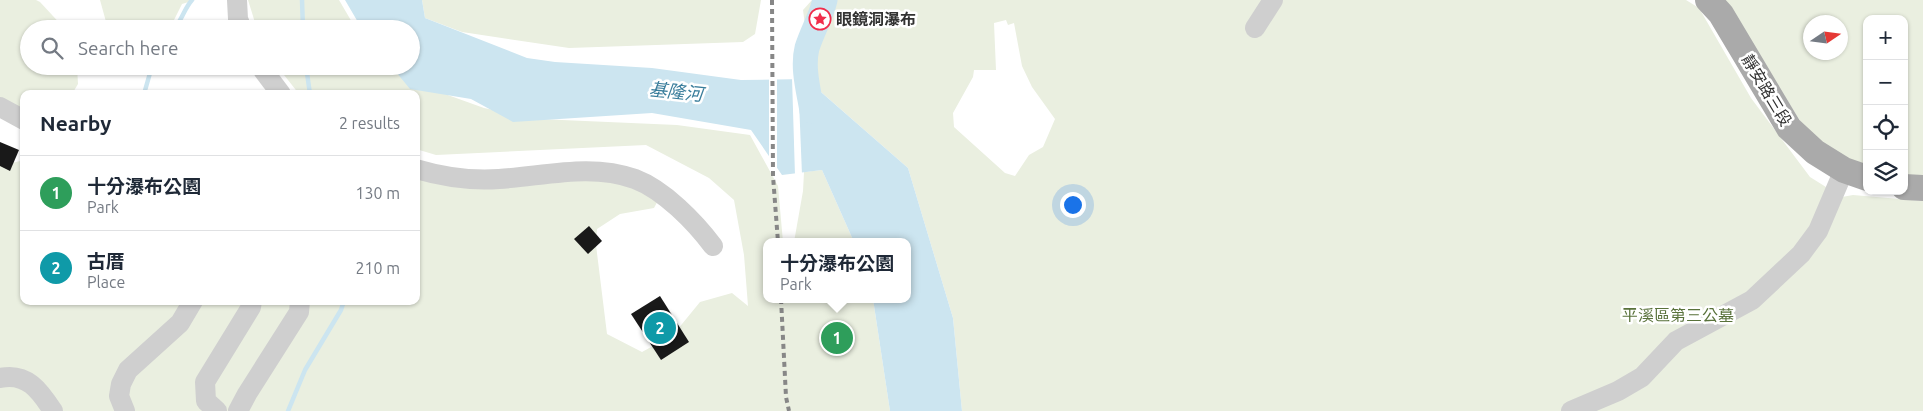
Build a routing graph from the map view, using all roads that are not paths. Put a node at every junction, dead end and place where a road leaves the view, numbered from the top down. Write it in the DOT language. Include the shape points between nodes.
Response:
graph roads {
  1 [pos="237,0"];
  2 [pos="1273,0"];
  3 [pos="1708,0"];
  4 [pos="238,20"];
  5 [pos="1255,28"];
  6 [pos="267,75"];
  7 [pos="278,90"];
  8 [pos="0,107"];
  9 [pos="20,118"];
  10 [pos="420,170"];
  11 [pos="1856,174"];
  12 [pos="1908,187"];
  13 [pos="1923,188"];
  14 [pos="713,246"];
  15 [pos="191,305"];
  16 [pos="251,305"];
  17 [pos="300,305"];
  18 [pos="0,378"];
  19 [pos="53,411"];
  20 [pos="125,411"];
  21 [pos="216,411"];
  22 [pos="238,411"];
  23 [pos="1571,411"];
  1 -- 4 [label="street"];
  2 -- 5 [label="street"];
  3 -- 11 [label="main road, 靜安路三段" via="1721,14 1789,128 1815,152"];
  6 -- 7 [label="street"];
  8 -- 9 [label="street"];
  10 -- 14 [label="street" via="469,180 582,170 607,172 636,180 655,190 700,229"];
  11 -- 23 [label="street" via="1801,254 1752,300 1676,341 1642,377"];
  12 -- 13 [label="main road"];
  15 -- 20 [label="street" via="180,323 128,370 119,396"];
  16 -- 21 [label="street" via="205,382 206,401"];
  17 -- 22 [label="street" via="299,312"];
  18 -- 19 [label="street" via="25,379 43,395"];
}
